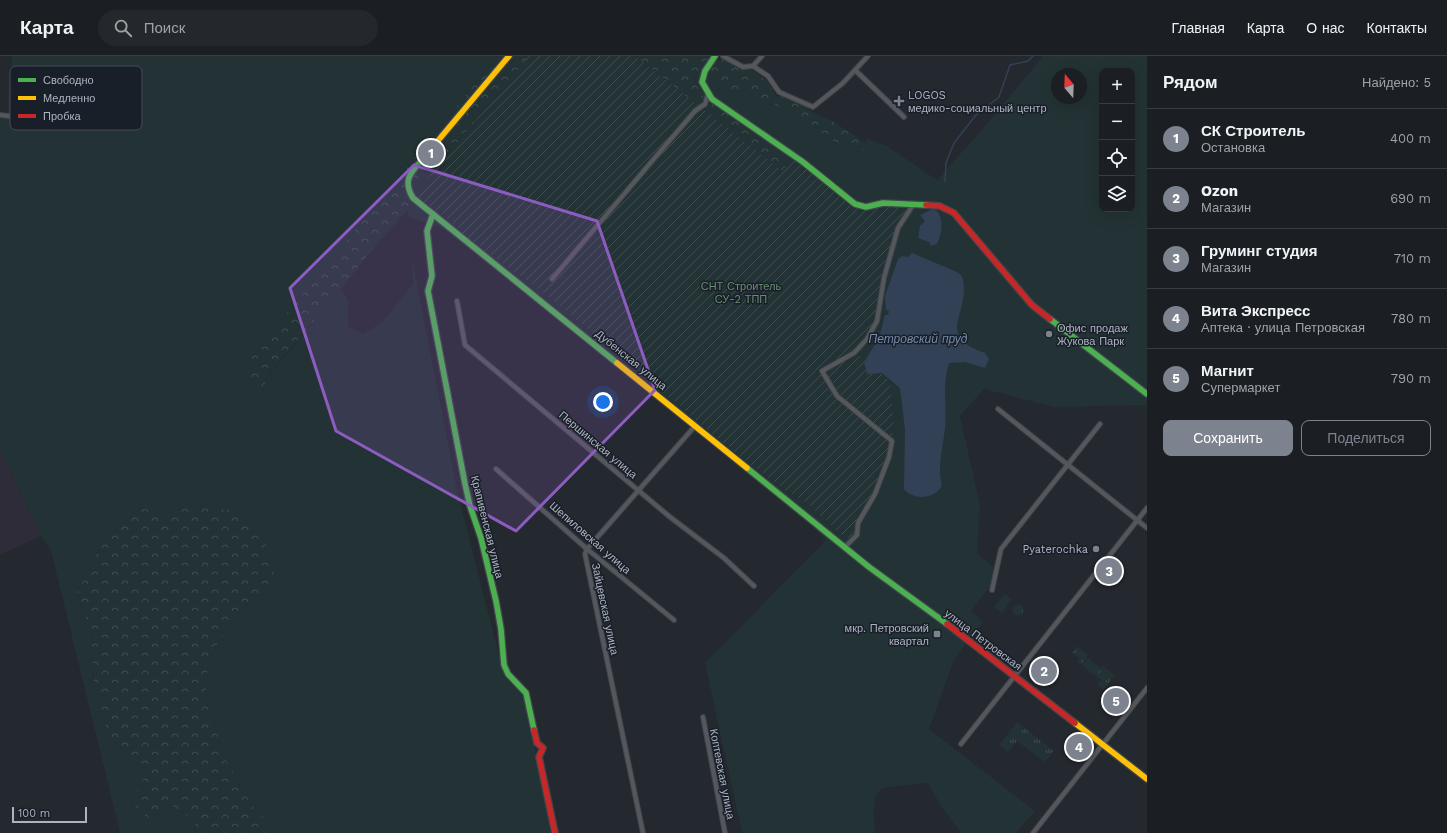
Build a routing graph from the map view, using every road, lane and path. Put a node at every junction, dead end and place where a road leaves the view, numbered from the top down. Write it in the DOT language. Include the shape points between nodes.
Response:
graph roads {
  1 [pos="509,56"];
  2 [pos="715,56"];
  3 [pos="723,56"];
  4 [pos="762,56"];
  5 [pos="868,56"];
  6 [pos="753,66"];
  7 [pos="855,70"];
  8 [pos="708,94"];
  9 [pos="0,115"];
  10 [pos="10,116"];
  11 [pos="904,118"];
  12 [pos="913,205"];
  13 [pos="433,214"];
  14 [pos="552,279"];
  15 [pos="457,301"];
  16 [pos="1147,394"];
  17 [pos="998,409"];
  18 [pos="1100,424"];
  19 [pos="695,426"];
  20 [pos="1069,464"];
  21 [pos="496,469"];
  22 [pos="638,490"];
  23 [pos="1147,508"];
  24 [pos="1137,520"];
  25 [pos="1147,528"];
  26 [pos="845,547"];
  27 [pos="587,549"];
  28 [pos="754,586"];
  29 [pos="992,590"];
  30 [pos="674,620"];
  31 [pos="1014,676"];
  32 [pos="1147,688"];
  33 [pos="703,717"];
  34 [pos="961,744"];
  35 [pos="1103,745"];
  36 [pos="1147,779"];
  37 [pos="555,833"];
  38 [pos="643,833"];
  39 [pos="724,833"];
  40 [pos="1033,833"];
  1 -- 13 [label="street, Дубенская улица" via="407,179 406,187 413,198"];
  2 -- 8 [label="street" via="705,71 702,82"];
  3 -- 6 [label="street" via="743,67"];
  4 -- 6 [label="street"];
  5 -- 7 [label="street"];
  6 -- 7 [label="street" via="768,76 779,92 813,107 831,94"];
  7 -- 11 [label="street"];
  8 -- 12 [label="street" via="746,124 803,162 855,204 866,207 886,202"];
  8 -- 14 [label="street" via="705,104 664,146"];
  9 -- 10 [label="street"];
  12 -- 16 [label="street" via="940,206 954,213 1032,306"];
  12 -- 26 [label="street" via="898,228 884,278 877,321 867,339 854,353 822,371 837,396 892,441 889,457 875,494 858,523 857,535"];
  13 -- 19 [label="street, Дубенская улица"];
  13 -- 37 [label="street, Крапивенская улица" via="427,231 432,276 428,291 465,484 496,601 504,666 526,693 537,743 543,748 538,757"];
  15 -- 22 [label="street, Першинская улица" via="465,345"];
  17 -- 20 [label="street"];
  18 -- 20 [label="street"];
  19 -- 22 [label="street, Зайцевская улица"];
  19 -- 26 [label="street, Дубенская улица"];
  20 -- 24 [label="street"];
  20 -- 29 [label="street" via="1001,549"];
  21 -- 27 [label="street, Шепиловская улица"];
  22 -- 27 [label="street, Зайцевская улица"];
  22 -- 28 [label="street, Першинская улица" via="724,558"];
  23 -- 24 [label="street"];
  24 -- 25 [label="street"];
  24 -- 31 [label="street"];
  26 -- 31 [label="street, улица Петровская" via="894,587"];
  27 -- 30 [label="street, Шепиловская улица"];
  27 -- 38 [label="street, Зайцевская улица" via="586,563"];
  31 -- 34 [label="street"];
  31 -- 35 [label="street, улица Петровская"];
  32 -- 35 [label="street"];
  33 -- 39 [label="street, Коптевская улица"];
  35 -- 36 [label="street, улица Петровская"];
  35 -- 40 [label="street"];
}
